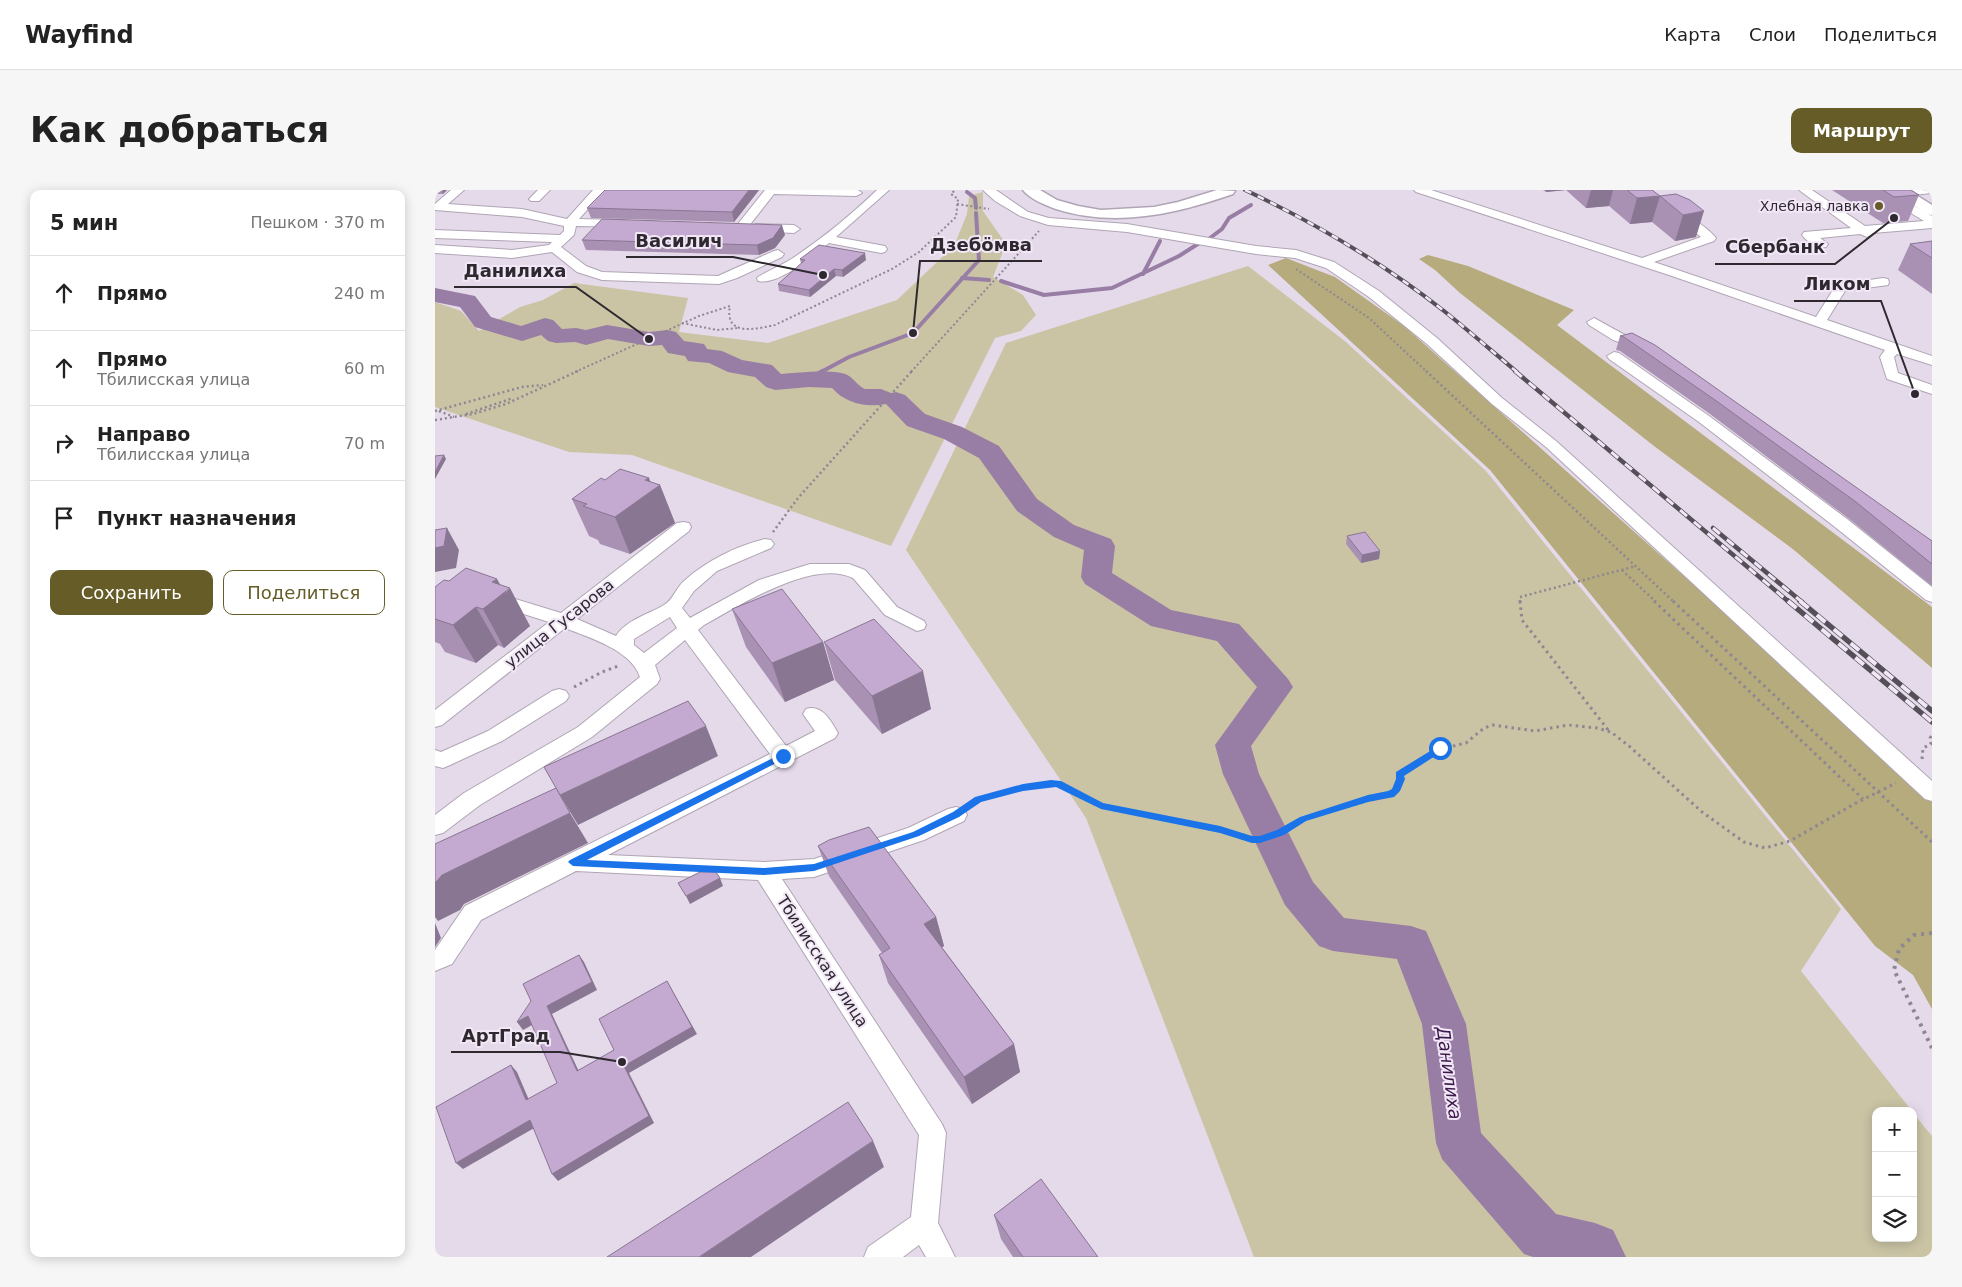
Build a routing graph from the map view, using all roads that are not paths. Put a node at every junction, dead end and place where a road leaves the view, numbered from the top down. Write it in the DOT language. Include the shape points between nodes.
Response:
graph roads {
  1 [pos="458,190"];
  2 [pos="544,190"];
  3 [pos="599,190"];
  4 [pos="771,190"];
  5 [pos="883,190"];
  6 [pos="989,190"];
  7 [pos="1030,190"];
  8 [pos="1200,190"];
  9 [pos="1420,190"];
  10 [pos="1805,190"];
  11 [pos="1879,190"];
  12 [pos="1228,191"];
  13 [pos="1913,191"];
  14 [pos="856,193"];
  15 [pos="535,199"];
  16 [pos="1932,200"];
  17 [pos="1057,204"];
  18 [pos="436,207"];
  19 [pos="1932,211"];
  20 [pos="1665,212"];
  21 [pos="570,222"];
  22 [pos="1932,223"];
  23 [pos="637,224"];
  24 [pos="793,229"];
  25 [pos="1862,230"];
  26 [pos="435,234"];
  27 [pos="825,239"];
  28 [pos="1879,240"];
  29 [pos="558,243"];
  30 [pos="1822,244"];
  31 [pos="435,249"];
  32 [pos="881,249"];
  33 [pos="778,254"];
  34 [pos="1642,262"];
  35 [pos="763,278"];
  36 [pos="1883,282"];
  37 [pos="1594,322"];
  38 [pos="1819,322"];
  39 [pos="1894,348"];
  40 [pos="1614,356"];
  41 [pos="1659,357"];
  42 [pos="1932,361"];
  43 [pos="1932,390"];
  44 [pos="683,527"];
  45 [pos="765,544"];
  46 [pos="1932,596"];
  47 [pos="490,598"];
  48 [pos="673,608"];
  49 [pos="562,620"];
  50 [pos="917,625"];
  51 [pos="686,629"];
  52 [pos="624,646"];
  53 [pos="642,661"];
  54 [pos="559,696"];
  55 [pos="813,714"];
  56 [pos="435,720"];
  57 [pos="783,756"];
  58 [pos="435,758"];
  59 [pos="1932,792"];
  60 [pos="956,815"];
  61 [pos="435,827"];
  62 [pos="573,862"];
  63 [pos="764,871"];
  64 [pos="435,961"];
  65 [pos="924,1225"];
  66 [pos="878,1257"];
  67 [pos="941,1257"];
  1 -- 18 [label="street"];
  2 -- 15 [label="street"];
  3 -- 21 [label="street"];
  4 -- 14 [label="street"];
  4 -- 24 [label="street" via="736,228"];
  5 -- 27 [label="street"];
  6 -- 59 [label="street" via="1024,214 1048,221 1127,228 1278,252 1330,265 1374,294 1551,444"];
  7 -- 17 [label="main road"];
  8 -- 17 [label="main road" via="1128,208 1097,209"];
  9 -- 34 [label="street"];
  10 -- 25 [label="street"];
  11 -- 22 [label="street"];
  12 -- 17 [label="main road" via="1184,206 1149,213 1106,214"];
  13 -- 16 [label="main road"];
  13 -- 19 [label="main road"];
  18 -- 21 [label="street" via="522,213"];
  20 -- 34 [label="street" via="1691,223 1710,238"];
  21 -- 23 [label="street"];
  21 -- 29 [label="street" via="570,232"];
  22 -- 25 [label="street"];
  25 -- 28 [label="street"];
  25 -- 30 [label="street" via="1808,235"];
  26 -- 29 [label="street"];
  27 -- 32 [label="street"];
  27 -- 35 [label="street" via="787,269"];
  29 -- 31 [label="street" via="512,254"];
  29 -- 33 [label="street" via="578,268 587,274 603,276 710,280 733,275"];
  34 -- 38 [label="street"];
  36 -- 38 [label="street" via="1841,288"];
  37 -- 41 [label="street"];
  38 -- 39 [label="street"];
  39 -- 42 [label="street"];
  39 -- 43 [label="street" via="1887,357 1892,376"];
  40 -- 46 [label="street" via="1704,419"];
  44 -- 49 [label="street, улица Гусарова"];
  45 -- 48 [label="street" via="711,567 688,588"];
  47 -- 49 [label="street" via="525,606"];
  48 -- 51 [label="street"];
  48 -- 52 [label="street" via="625,636"];
  49 -- 52 [label="street"];
  49 -- 56 [label="street, улица Гусарова"];
  50 -- 51 [label="street" via="891,611 859,574 849,569 810,568 765,584"];
  51 -- 53 [label="street"];
  51 -- 57 [label="street"];
  52 -- 53 [label="street"];
  53 -- 61 [label="street" via="650,679 585,732 472,799"];
  54 -- 58 [label="street" via="495,736 443,760"];
  55 -- 57 [label="street" via="828,733"];
  57 -- 62 [label="street"];
  60 -- 63 [label="street" via="916,834 814,868"];
  62 -- 63 [label="street"];
  62 -- 64 [label="street" via="473,913 443,956"];
  63 -- 65 [label="street, Тбилисская улица" via="933,1133"];
  65 -- 66 [label="street"];
  65 -- 67 [label="street"];
}
